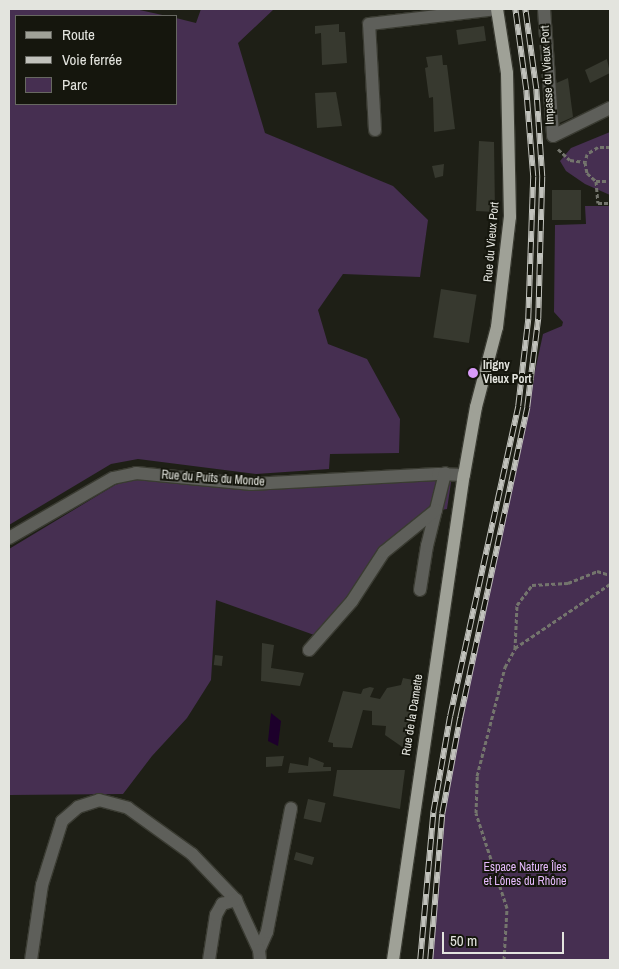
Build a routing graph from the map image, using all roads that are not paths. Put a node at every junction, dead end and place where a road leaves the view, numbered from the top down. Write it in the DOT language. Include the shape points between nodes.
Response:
graph roads {
  1 [pos="497,9"];
  2 [pos="544,9"];
  3 [pos="610,108"];
  4 [pos="376,130"];
  5 [pos="446,473"];
  6 [pos="464,475"];
  7 [pos="436,510"];
  8 [pos="9,538"];
  9 [pos="420,590"];
  10 [pos="309,650"];
  11 [pos="291,808"];
  12 [pos="236,900"];
  13 [pos="259,955"];
  14 [pos="31,960"];
  15 [pos="208,960"];
  16 [pos="393,960"];
  1 -- 4 [label="street, Rue du Vieux Port" via="369,24"];
  1 -- 6 [label="main road, Rue du Vieux Port" via="507,73 510,217 497,327 476,407"];
  2 -- 3 [label="street, Impasse du Vieux Port" via="553,136"];
  5 -- 6 [label="street, Rue du Puits du Monde"];
  5 -- 7 [label="street"];
  5 -- 8 [label="street, Rue du Puits du Monde" via="251,484 136,473 113,478"];
  6 -- 16 [label="main road, Rue de la Damette"];
  7 -- 9 [label="street"];
  7 -- 10 [label="street" via="384,552 352,601"];
  11 -- 13 [label="street" via="267,932"];
  12 -- 13 [label="street"];
  12 -- 14 [label="street" via="192,854 157,826 128,808 99,800 78,807 62,821 42,885"];
  12 -- 15 [label="street" via="222,904 216,915"];
}
